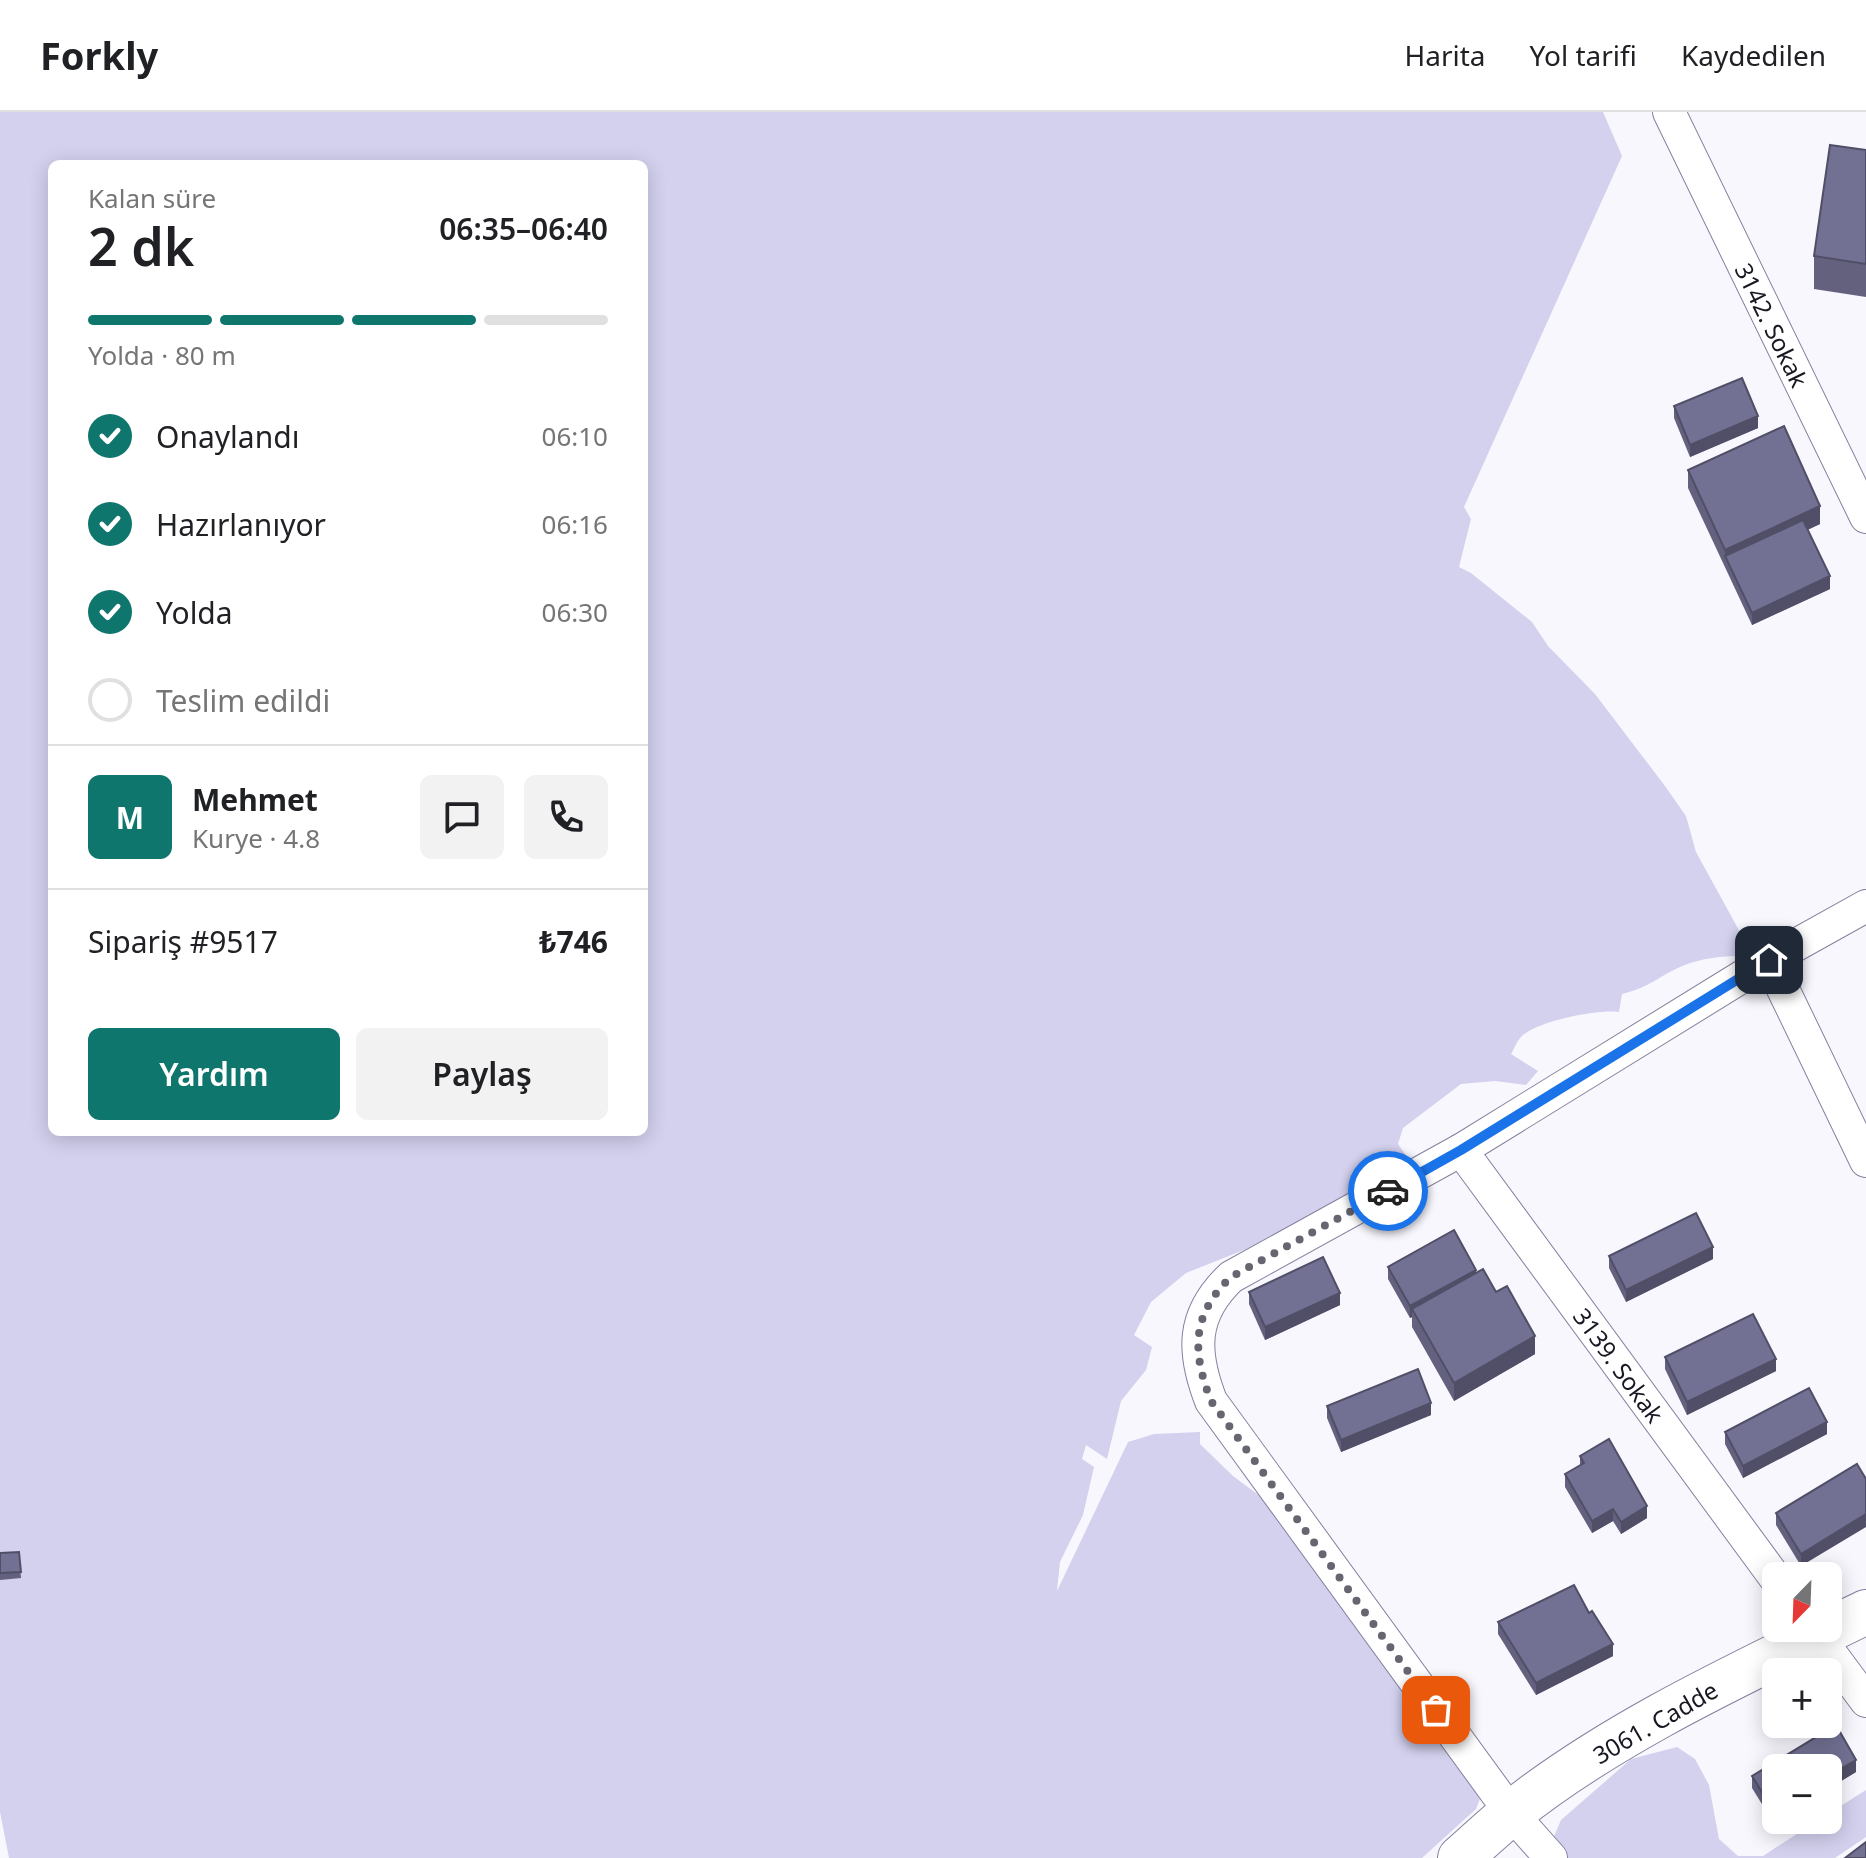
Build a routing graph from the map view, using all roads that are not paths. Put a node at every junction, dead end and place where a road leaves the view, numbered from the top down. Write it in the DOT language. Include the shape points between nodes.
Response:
graph roads {
  1 [pos="1681,119"];
  2 [pos="1866,517"];
  3 [pos="1866,906"];
  4 [pos="1769,960"];
  5 [pos="1461,1150"];
  6 [pos="1866,1161"];
  7 [pos="1764,1562"];
  8 [pos="1866,1612"];
  9 [pos="1842,1621"];
  10 [pos="1796,1642"];
  11 [pos="1822,1642"];
  12 [pos="1866,1701"];
  13 [pos="1511,1813"];
  14 [pos="1460,1858"];
  15 [pos="1551,1858"];
  1 -- 2 [label="street, 3142. Sokak"];
  3 -- 4 [label="street"];
  4 -- 5 [label="street"];
  4 -- 6 [label="street"];
  5 -- 7 [label="street, 3139. Sokak"];
  5 -- 13 [label="street" via="1231,1277 1203,1313 1198,1358 1211,1401"];
  8 -- 9 [label="street, 3061. Cadde"];
  10 -- 13 [label="street, 3061. Cadde" via="1652,1722"];
  11 -- 12 [label="street"];
  13 -- 14 [label="street, 3061. Cadde"];
  13 -- 15 [label="street"];
}
